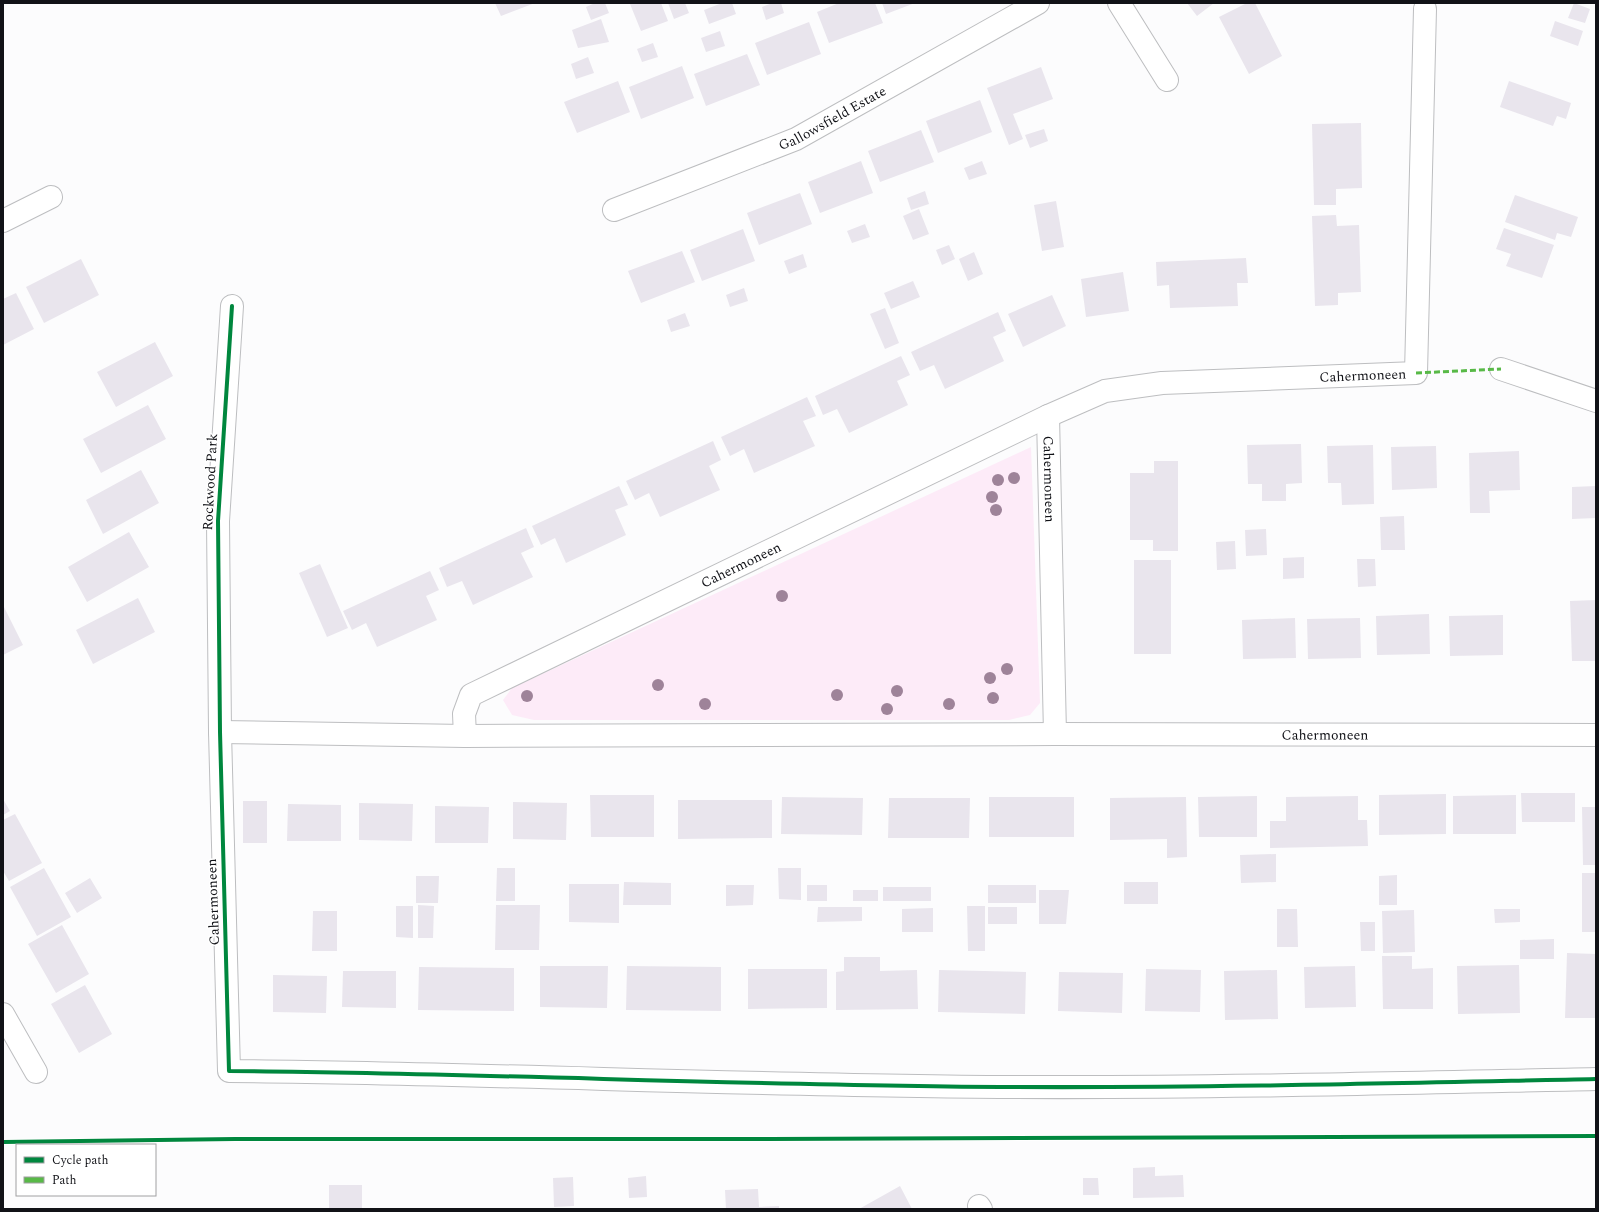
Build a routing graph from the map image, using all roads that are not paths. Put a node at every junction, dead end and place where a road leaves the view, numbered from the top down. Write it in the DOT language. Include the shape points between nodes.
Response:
graph roads {
  1 [pos="1038,3"];
  2 [pos="1119,3"];
  3 [pos="1425,9"];
  4 [pos="1167,80"];
  5 [pos="51,197"];
  6 [pos="614,210"];
  7 [pos="3,221"];
  8 [pos="232,306"];
  9 [pos="1501,369"];
  10 [pos="1596,401"];
  11 [pos="1048,416"];
  12 [pos="220,732"];
  13 [pos="1055,734"];
  14 [pos="1596,735"];
  15 [pos="465,736"];
  16 [pos="3,1014"];
  17 [pos="36,1072"];
  18 [pos="1596,1079"];
  1 -- 6 [label="street, Gallowsfield Estate" via="796,139"];
  2 -- 4 [label="street"];
  3 -- 11 [label="street, Cahermoneen" via="1416,373 1162,383 1105,391"];
  5 -- 7 [label="street"];
  8 -- 12 [label="street, Rockwood Park" via="218,521"];
  9 -- 10 [label="street"];
  11 -- 13 [label="street, Cahermoneen"];
  11 -- 15 [label="street, Cahermoneen" via="471,695 464,714"];
  12 -- 15 [label="street, Cahermoneen"];
  12 -- 18 [label="street, Cahermoneen" via="229,1071 751,1084 1014,1087"];
  13 -- 14 [label="street, Cahermoneen"];
  13 -- 15 [label="street, Cahermoneen"];
  16 -- 17 [label="street"];
}
